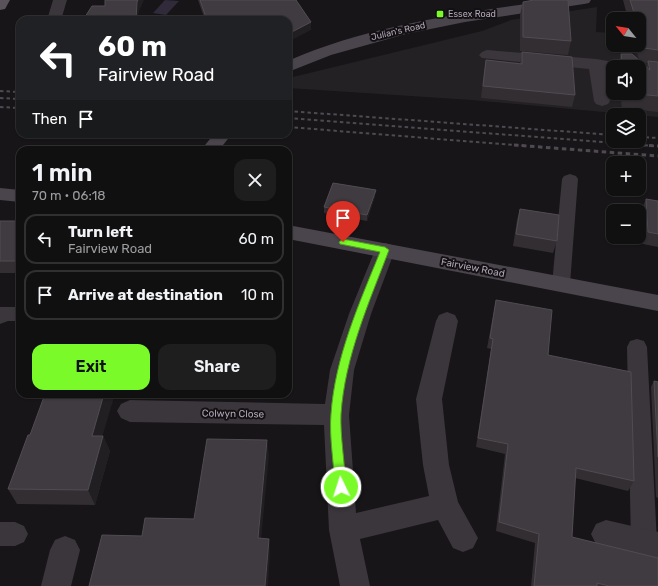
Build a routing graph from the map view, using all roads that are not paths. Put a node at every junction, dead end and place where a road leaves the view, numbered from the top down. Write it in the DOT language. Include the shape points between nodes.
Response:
graph roads {
  1 [pos="3,0"];
  2 [pos="60,0"];
  3 [pos="584,0"];
  4 [pos="540,3"];
  5 [pos="0,6"];
  6 [pos="55,16"];
  7 [pos="487,55"];
  8 [pos="596,64"];
  9 [pos="292,65"];
  10 [pos="606,65"];
  11 [pos="602,101"];
  12 [pos="570,179"];
  13 [pos="0,194"];
  14 [pos="16,196"];
  15 [pos="292,233"];
  16 [pos="385,250"];
  17 [pos="561,284"];
  18 [pos="658,303"];
  19 [pos="447,321"];
  20 [pos="637,347"];
  21 [pos="130,411"];
  22 [pos="336,415"];
  23 [pos="445,504"];
  24 [pos="343,530"];
  25 [pos="606,534"];
  26 [pos="463,538"];
  27 [pos="651,544"];
  28 [pos="65,550"];
  29 [pos="56,586"];
  30 [pos="355,586"];
  1 -- 5 [label="main road"];
  2 -- 6 [label="street"];
  3 -- 4 [label="street, Julian's Road"];
  4 -- 9 [label="street, Julian's Road" via="406,29 322,53"];
  7 -- 8 [label="street"];
  8 -- 10 [label="street"];
  8 -- 11 [label="street"];
  12 -- 17 [label="lane"];
  13 -- 14 [label="street"];
  15 -- 16 [label="street, Fairview Road"];
  16 -- 17 [label="street, Fairview Road"];
  16 -- 22 [label="street" via="342,370"];
  17 -- 18 [label="street, Fairview Road"];
  19 -- 23 [label="street" via="429,399 436,465"];
  20 -- 27 [label="lane"];
  21 -- 22 [label="street, Colwyn Close"];
  22 -- 24 [label="street"];
  23 -- 24 [label="street"];
  23 -- 26 [label="street"];
  24 -- 30 [label="street"];
  25 -- 27 [label="street"];
  28 -- 29 [label="street"];
}
